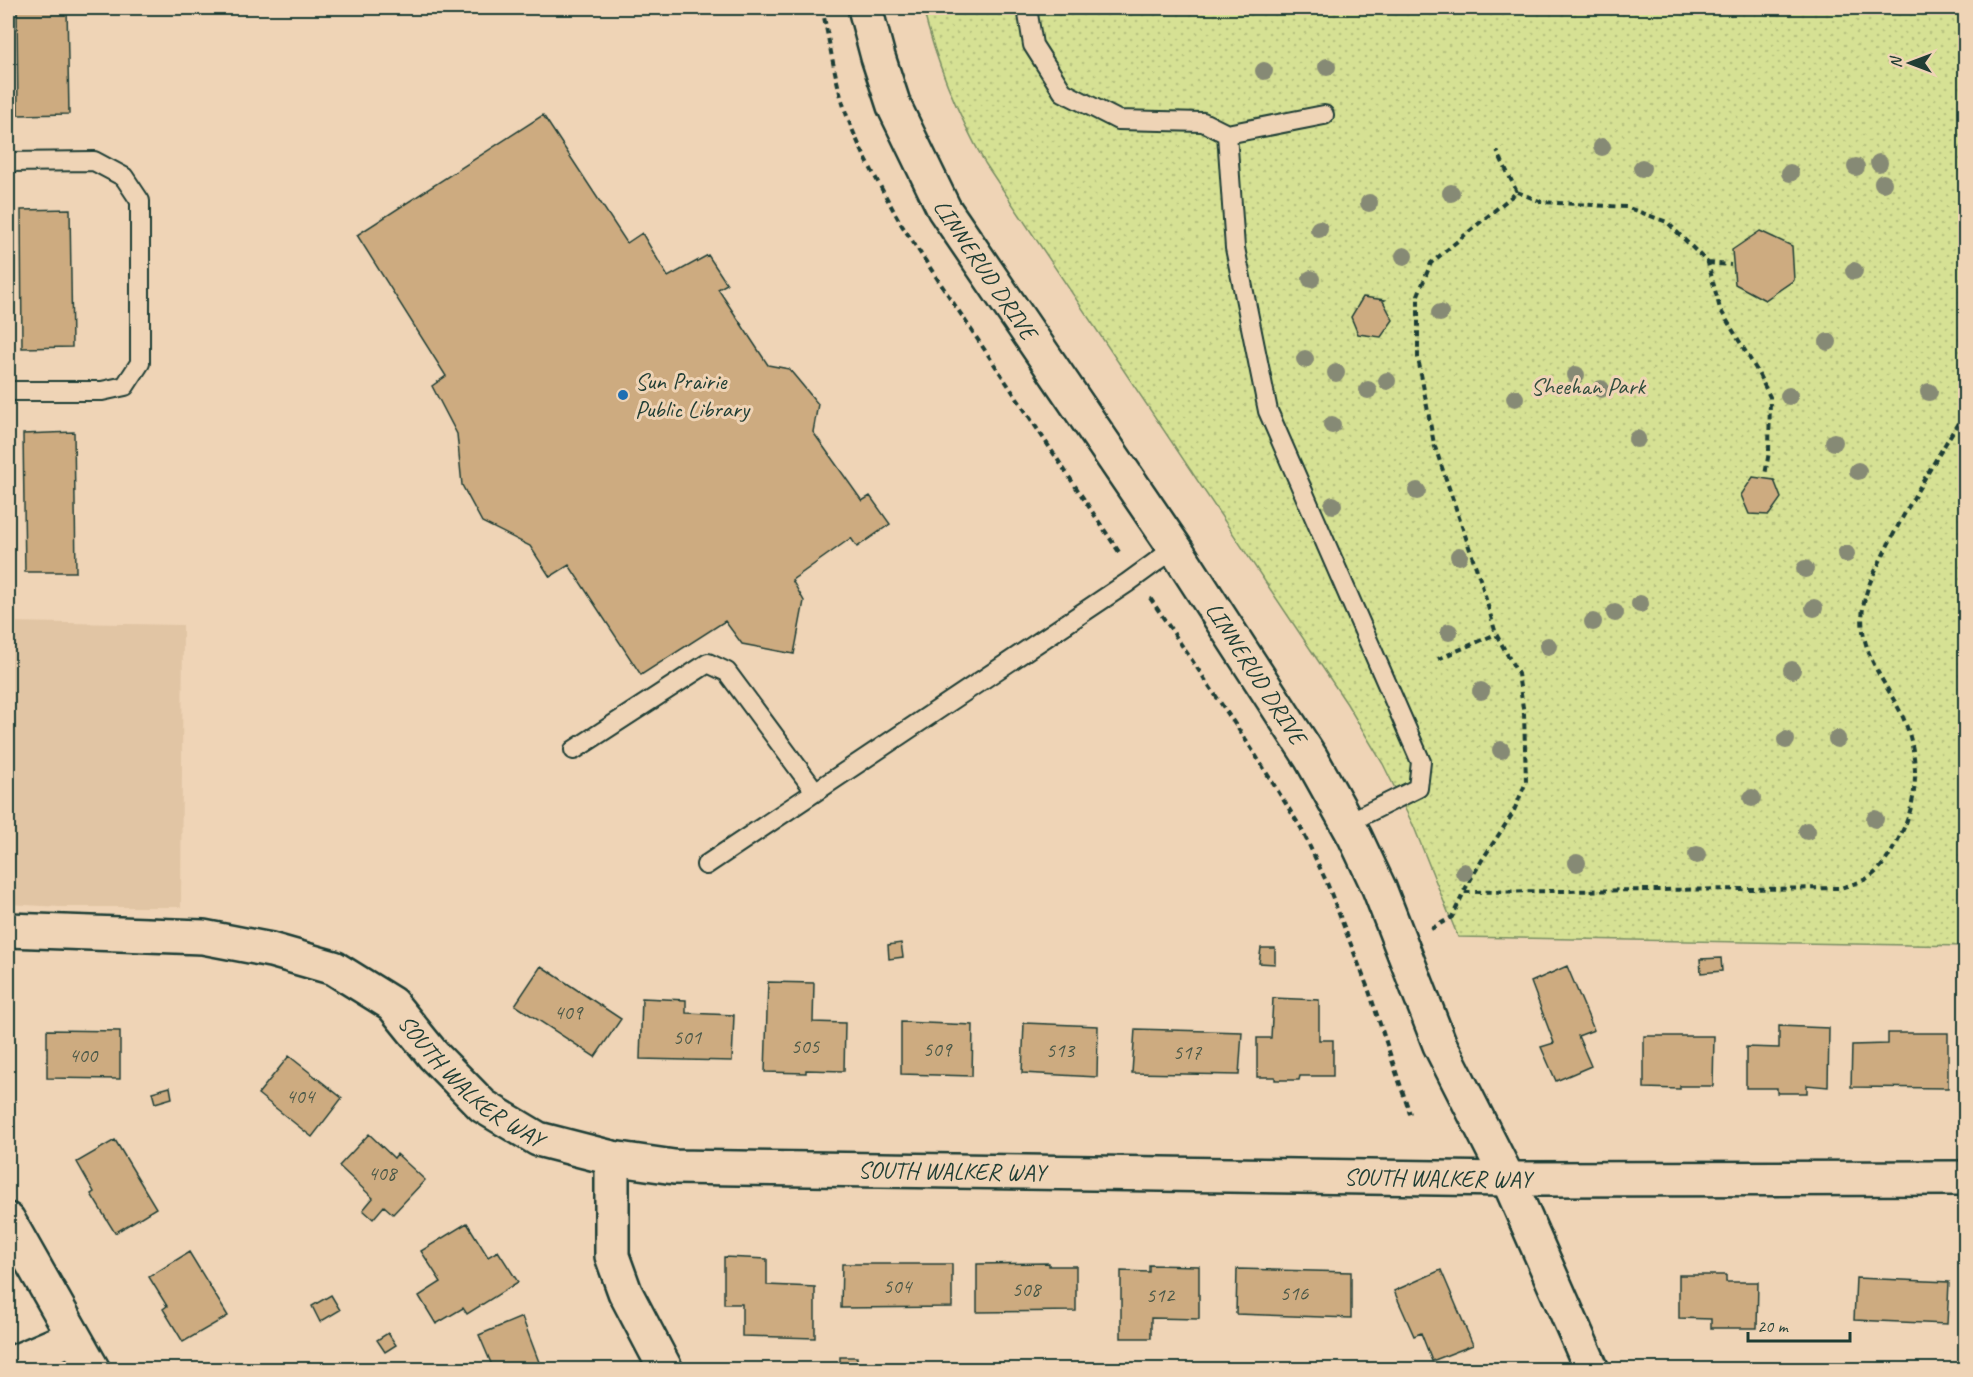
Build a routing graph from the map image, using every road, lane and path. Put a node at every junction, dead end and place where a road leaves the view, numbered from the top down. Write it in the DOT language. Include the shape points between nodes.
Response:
graph roads {
  1 [pos="865,8"];
  2 [pos="1027,8"];
  3 [pos="1324,115"];
  4 [pos="1227,134"];
  5 [pos="1497,151"];
  6 [pos="8,162"];
  7 [pos="1517,192"];
  8 [pos="1708,263"];
  9 [pos="1731,264"];
  10 [pos="8,391"];
  11 [pos="1965,410"];
  12 [pos="1765,475"];
  13 [pos="1175,548"];
  14 [pos="1496,634"];
  15 [pos="1438,659"];
  16 [pos="574,750"];
  17 [pos="815,791"];
  18 [pos="1347,823"];
  19 [pos="706,865"];
  20 [pos="1464,892"];
  21 [pos="8,930"];
  22 [pos="1401,946"];
  23 [pos="612,1158"];
  24 [pos="1965,1178"];
  25 [pos="1508,1179"];
  26 [pos="8,1220"];
  27 [pos="73,1337"];
  28 [pos="8,1365"];
  29 [pos="93,1370"];
  30 [pos="666,1370"];
  31 [pos="1592,1370"];
  1 -- 13 [label="street, LINNERUD DRIVE" via="894,106 945,209"];
  2 -- 4 [label="lane" via="1033,45 1063,92 1118,120 1203,122"];
  3 -- 4 [label="lane"];
  4 -- 18 [label="lane" via="1235,248 1268,411 1421,762 1418,788"];
  5 -- 7 [label="path"];
  6 -- 10 [label="lane" via="94,160 124,177 140,201 140,363 125,386 110,390"];
  7 -- 8 [label="path" via="1542,202 1626,207 1657,218 1667,222"];
  7 -- 14 [label="path" via="1431,263 1418,295 1418,358 1434,444"];
  8 -- 9 [label="path"];
  8 -- 12 [label="path" via="1720,309 1770,397"];
  11 -- 20 [label="path" via="1908,505 1868,586 1863,609 1868,651 1902,715 1911,742 1915,777 1913,803 1903,830 1889,856 1868,878 1840,888"];
  13 -- 17 [label="lane"];
  13 -- 18 [label="street, LINNERUD DRIVE" via="1311,758"];
  14 -- 15 [label="path"];
  14 -- 20 [label="path" via="1518,674 1524,714 1526,782 1513,813"];
  16 -- 17 [label="lane" via="708,663 727,672"];
  17 -- 19 [label="lane"];
  18 -- 22 [label="street, LINNERUD DRIVE" via="1379,888"];
  20 -- 22 [label="path" via="1452,917"];
  21 -- 23 [label="street, SOUTH WALKER WAY" via="204,937 334,968 392,1004 434,1056 483,1106 538,1139"];
  22 -- 25 [label="street, LINNERUD DRIVE" via="1440,1045"];
  23 -- 25 [label="street, SOUTH WALKER WAY" via="674,1167"];
  23 -- 30 [label="street" via="612,1256 625,1292"];
  24 -- 25 [label="street, SOUTH WALKER WAY"];
  25 -- 31 [label="street, LINNERUD DRIVE"];
  26 -- 27 [label="street"];
  27 -- 28 [label="street"];
  27 -- 29 [label="street"];
}
